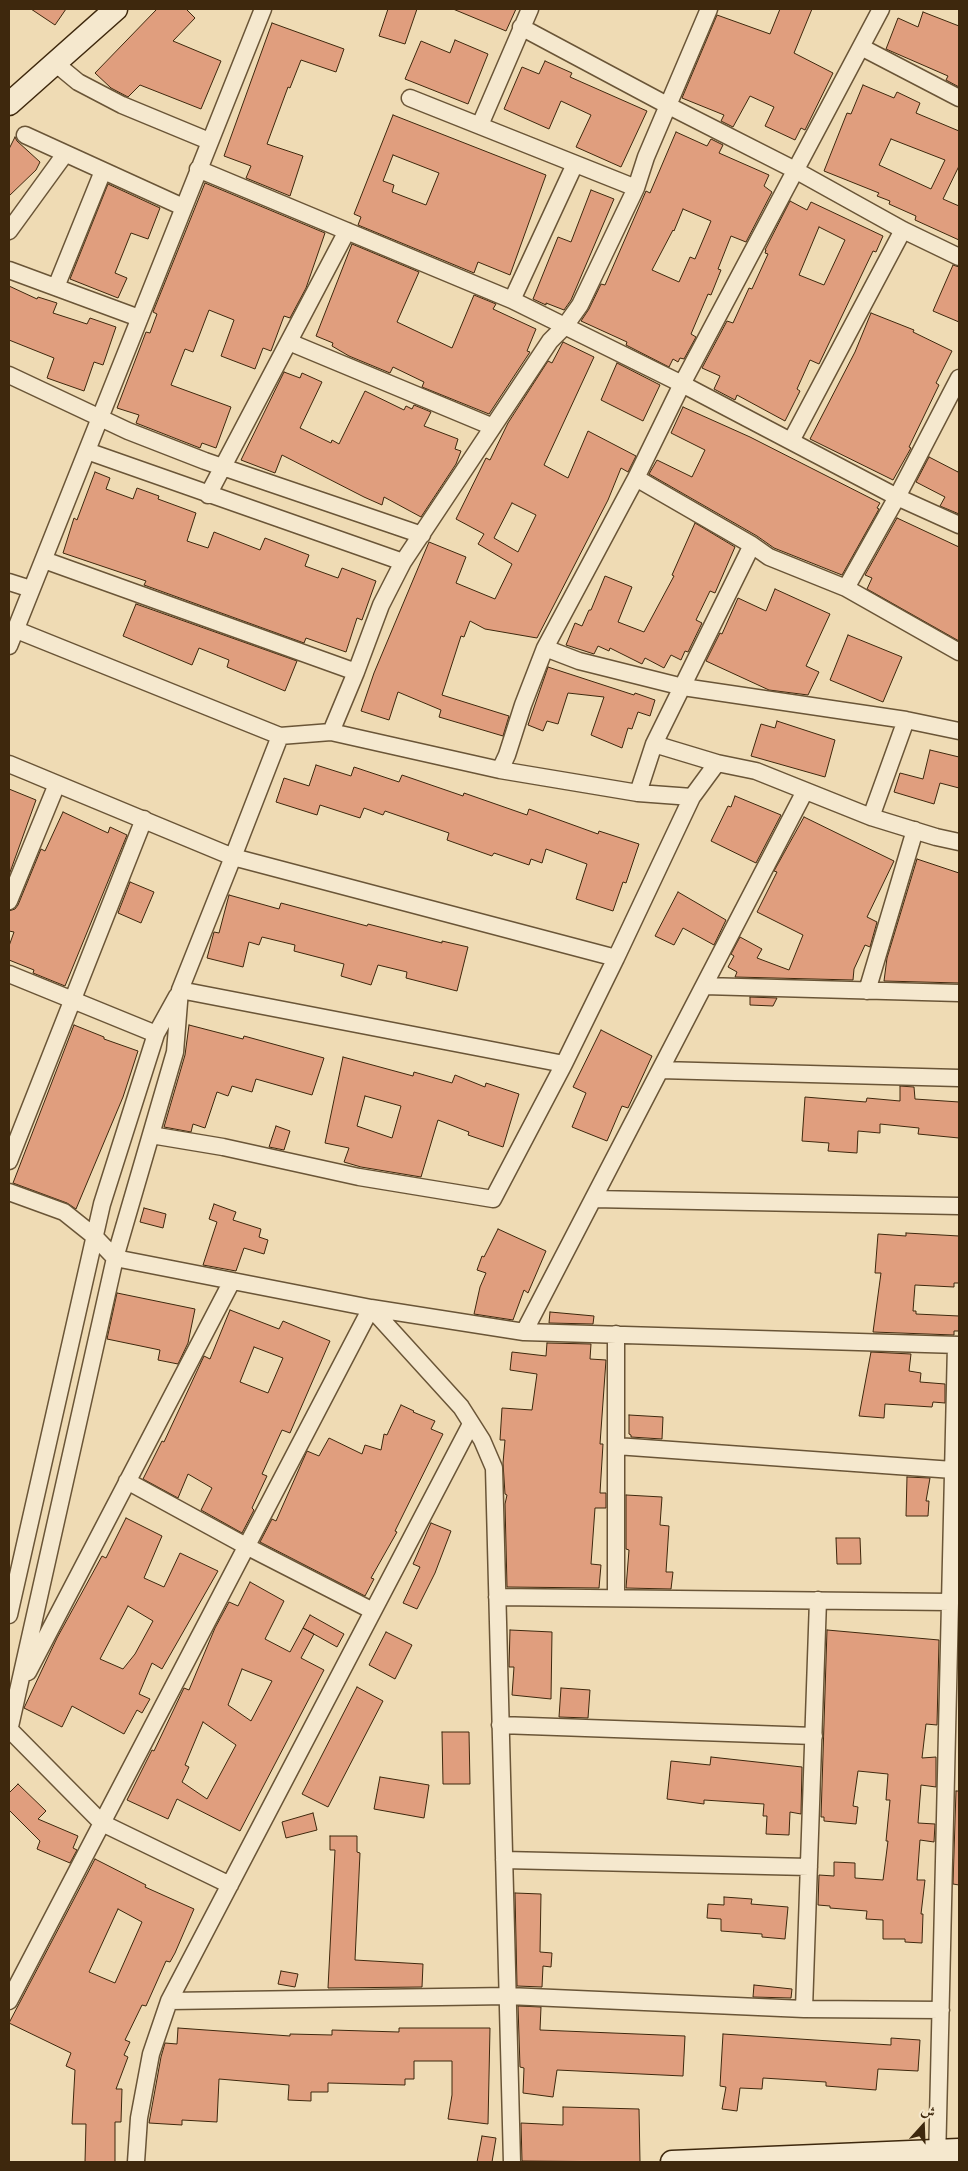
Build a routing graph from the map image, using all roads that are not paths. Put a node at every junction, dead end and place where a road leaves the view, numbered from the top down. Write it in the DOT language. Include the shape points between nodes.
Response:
graph roads {
  1 [pos="116,9"];
  2 [pos="263,9"];
  3 [pos="530,9"];
  4 [pos="709,9"];
  5 [pos="881,9"];
  6 [pos="521,27"];
  7 [pos="861,47"];
  8 [pos="55,63"];
  9 [pos="410,98"];
  10 [pos="959,98"];
  11 [pos="9,104"];
  12 [pos="667,105"];
  13 [pos="480,125"];
  14 [pos="25,135"];
  15 [pos="209,141"];
  16 [pos="65,154"];
  17 [pos="575,164"];
  18 [pos="198,169"];
  19 [pos="795,170"];
  20 [pos="103,171"];
  21 [pos="636,188"];
  22 [pos="183,207"];
  23 [pos="903,230"];
  24 [pos="9,231"];
  25 [pos="347,231"];
  26 [pos="959,257"];
  27 [pos="9,270"];
  28 [pos="56,287"];
  29 [pos="512,300"];
  30 [pos="139,318"];
  31 [pos="565,326"];
  32 [pos="289,342"];
  33 [pos="9,374"];
  34 [pos="959,378"];
  35 [pos="682,384"];
  36 [pos="100,416"];
  37 [pos="493,427"];
  38 [pos="791,441"];
  39 [pos="88,451"];
  40 [pos="223,467"];
  41 [pos="636,478"];
  42 [pos="208,495"];
  43 [pos="897,497"];
  44 [pos="959,525"];
  45 [pos="422,535"];
  46 [pos="752,545"];
  47 [pos="44,560"];
  48 [pos="402,562"];
  49 [pos="9,582"];
  50 [pos="846,588"];
  51 [pos="31,589"];
  52 [pos="14,629"];
  53 [pos="9,646"];
  54 [pos="545,648"];
  55 [pos="959,652"];
  56 [pos="356,672"];
  57 [pos="683,686"];
  58 [pos="906,720"];
  59 [pos="959,731"];
  60 [pos="331,732"];
  61 [pos="280,736"];
  62 [pos="654,744"];
  63 [pos="717,763"];
  64 [pos="9,764"];
  65 [pos="500,770"];
  66 [pos="56,784"];
  67 [pos="805,791"];
  68 [pos="638,793"];
  69 [pos="692,797"];
  70 [pos="871,817"];
  71 [pos="144,819"];
  72 [pos="915,830"];
  73 [pos="959,842"];
  74 [pos="233,857"];
  75 [pos="9,901"];
  76 [pos="616,958"];
  77 [pos="9,974"];
  78 [pos="704,986"];
  79 [pos="180,990"];
  80 [pos="867,991"];
  81 [pos="959,993"];
  82 [pos="72,1000"];
  83 [pos="156,1034"];
  84 [pos="564,1064"];
  85 [pos="660,1070"];
  86 [pos="959,1078"];
  87 [pos="151,1135"];
  88 [pos="9,1161"];
  89 [pos="9,1192"];
  90 [pos="593,1199"];
  91 [pos="959,1206"];
  92 [pos="94,1236"];
  93 [pos="115,1258"];
  94 [pos="232,1281"];
  95 [pos="371,1308"];
  96 [pos="524,1332"];
  97 [pos="616,1334"];
  98 [pos="958,1345"];
  99 [pos="471,1424"];
  100 [pos="616,1446"];
  101 [pos="954,1470"];
  102 [pos="127,1481"];
  103 [pos="246,1546"];
  104 [pos="497,1597"];
  105 [pos="616,1598"];
  106 [pos="818,1600"];
  107 [pos="950,1602"];
  108 [pos="373,1611"];
  109 [pos="9,1615"];
  110 [pos="18,1692"];
  111 [pos="500,1725"];
  112 [pos="9,1730"];
  113 [pos="814,1736"];
  114 [pos="102,1823"];
  115 [pos="504,1860"];
  116 [pos="809,1867"];
  117 [pos="230,1885"];
  118 [pos="508,1996"];
  119 [pos="9,2001"];
  120 [pos="169,2001"];
  121 [pos="804,2009"];
  122 [pos="941,2010"];
  123 [pos="945,2155"];
  124 [pos="136,2162"];
  125 [pos="512,2162"];
  126 [pos="672,2162"];
  1 -- 8 [label="street"];
  2 -- 15 [label="street"];
  3 -- 6 [label="street"];
  4 -- 12 [label="street"];
  5 -- 7 [label="street"];
  6 -- 12 [label="street"];
  6 -- 13 [label="street"];
  7 -- 10 [label="street"];
  7 -- 19 [label="street"];
  8 -- 11 [label="street"];
  8 -- 15 [label="street" via="78,82 122,106"];
  9 -- 13 [label="street"];
  12 -- 19 [label="street"];
  12 -- 21 [label="street"];
  13 -- 17 [label="street"];
  14 -- 16 [label="street"];
  15 -- 18 [label="street"];
  16 -- 20 [label="street"];
  16 -- 24 [label="street"];
  17 -- 21 [label="street"];
  17 -- 29 [label="street"];
  18 -- 22 [label="street"];
  18 -- 25 [label="street"];
  19 -- 23 [label="street"];
  19 -- 35 [label="street"];
  20 -- 22 [label="street"];
  20 -- 28 [label="street"];
  21 -- 31 [label="street" via="580,305"];
  22 -- 30 [label="street"];
  23 -- 26 [label="street"];
  23 -- 38 [label="street"];
  25 -- 29 [label="street"];
  25 -- 32 [label="street"];
  27 -- 28 [label="street"];
  28 -- 30 [label="street"];
  29 -- 31 [label="street"];
  30 -- 36 [label="street"];
  31 -- 35 [label="street"];
  31 -- 37 [label="street" via="550,341"];
  32 -- 37 [label="street"];
  32 -- 40 [label="street"];
  33 -- 36 [label="street"];
  34 -- 43 [label="street"];
  35 -- 38 [label="street"];
  35 -- 41 [label="street"];
  36 -- 39 [label="street"];
  36 -- 40 [label="street" via="128,431"];
  37 -- 45 [label="street"];
  38 -- 43 [label="street"];
  39 -- 42 [label="street"];
  39 -- 47 [label="street"];
  40 -- 42 [label="street"];
  40 -- 45 [label="street"];
  41 -- 46 [label="street"];
  41 -- 54 [label="street"];
  42 -- 48 [label="street"];
  43 -- 44 [label="street"];
  43 -- 50 [label="street"];
  45 -- 48 [label="street"];
  46 -- 50 [label="street" via="769,557"];
  46 -- 57 [label="street"];
  47 -- 51 [label="street"];
  47 -- 56 [label="street"];
  48 -- 56 [label="street" via="381,605"];
  49 -- 51 [label="street"];
  50 -- 55 [label="street"];
  51 -- 52 [label="street"];
  52 -- 53 [label="street"];
  52 -- 61 [label="street"];
  54 -- 57 [label="street" via="579,662"];
  54 -- 65 [label="street"];
  56 -- 60 [label="street"];
  57 -- 58 [label="street"];
  57 -- 62 [label="street"];
  58 -- 59 [label="street"];
  58 -- 70 [label="street"];
  60 -- 61 [label="street"];
  60 -- 65 [label="street"];
  61 -- 74 [label="street"];
  62 -- 63 [label="street"];
  62 -- 68 [label="street"];
  63 -- 67 [label="street" via="756,771"];
  63 -- 69 [label="street"];
  64 -- 66 [label="street"];
  65 -- 68 [label="street"];
  66 -- 71 [label="street"];
  66 -- 75 [label="street"];
  67 -- 70 [label="street"];
  67 -- 78 [label="street"];
  68 -- 69 [label="street"];
  69 -- 76 [label="street"];
  70 -- 72 [label="street"];
  71 -- 74 [label="street"];
  71 -- 82 [label="street"];
  72 -- 73 [label="street"];
  72 -- 80 [label="street"];
  74 -- 76 [label="street"];
  74 -- 79 [label="street"];
  76 -- 84 [label="street"];
  77 -- 82 [label="street"];
  78 -- 80 [label="street"];
  78 -- 85 [label="street"];
  79 -- 83 [label="street"];
  79 -- 84 [label="street"];
  79 -- 87 [label="street" via="175,1052"];
  80 -- 81 [label="street"];
  82 -- 83 [label="street"];
  82 -- 88 [label="street"];
  83 -- 92 [label="street"];
  84 -- 87 [label="street" via="494,1199 359,1177"];
  85 -- 86 [label="street"];
  85 -- 90 [label="street"];
  87 -- 93 [label="street"];
  89 -- 92 [label="street" via="64,1212"];
  90 -- 91 [label="street"];
  90 -- 96 [label="street"];
  92 -- 93 [label="street"];
  92 -- 109 [label="street"];
  93 -- 94 [label="street"];
  93 -- 110 [label="street"];
  94 -- 95 [label="street"];
  94 -- 102 [label="street"];
  95 -- 96 [label="street"];
  95 -- 99 [label="street" via="461,1407"];
  95 -- 103 [label="street"];
  96 -- 97 [label="street"];
  97 -- 98 [label="street"];
  97 -- 100 [label="street"];
  98 -- 101 [label="street"];
  99 -- 104 [label="street" via="494,1468"];
  99 -- 108 [label="street"];
  100 -- 101 [label="street"];
  100 -- 105 [label="street"];
  101 -- 107 [label="street"];
  102 -- 103 [label="street"];
  102 -- 110 [label="street"];
  103 -- 108 [label="street"];
  103 -- 114 [label="street"];
  104 -- 105 [label="street"];
  104 -- 111 [label="street"];
  105 -- 106 [label="street"];
  106 -- 107 [label="street"];
  106 -- 113 [label="street"];
  107 -- 122 [label="street"];
  108 -- 117 [label="street"];
  110 -- 112 [label="street"];
  111 -- 113 [label="street"];
  111 -- 115 [label="street"];
  112 -- 114 [label="street"];
  113 -- 116 [label="street"];
  114 -- 117 [label="street"];
  114 -- 119 [label="street"];
  115 -- 116 [label="street"];
  115 -- 118 [label="street"];
  116 -- 121 [label="street"];
  117 -- 120 [label="street"];
  118 -- 120 [label="street"];
  118 -- 121 [label="street"];
  118 -- 125 [label="street"];
  120 -- 124 [label="street" via="151,2054 139,2118"];
  121 -- 122 [label="street"];
  122 -- 123 [label="street"];
  123 -- 126 [label="street"];
}
